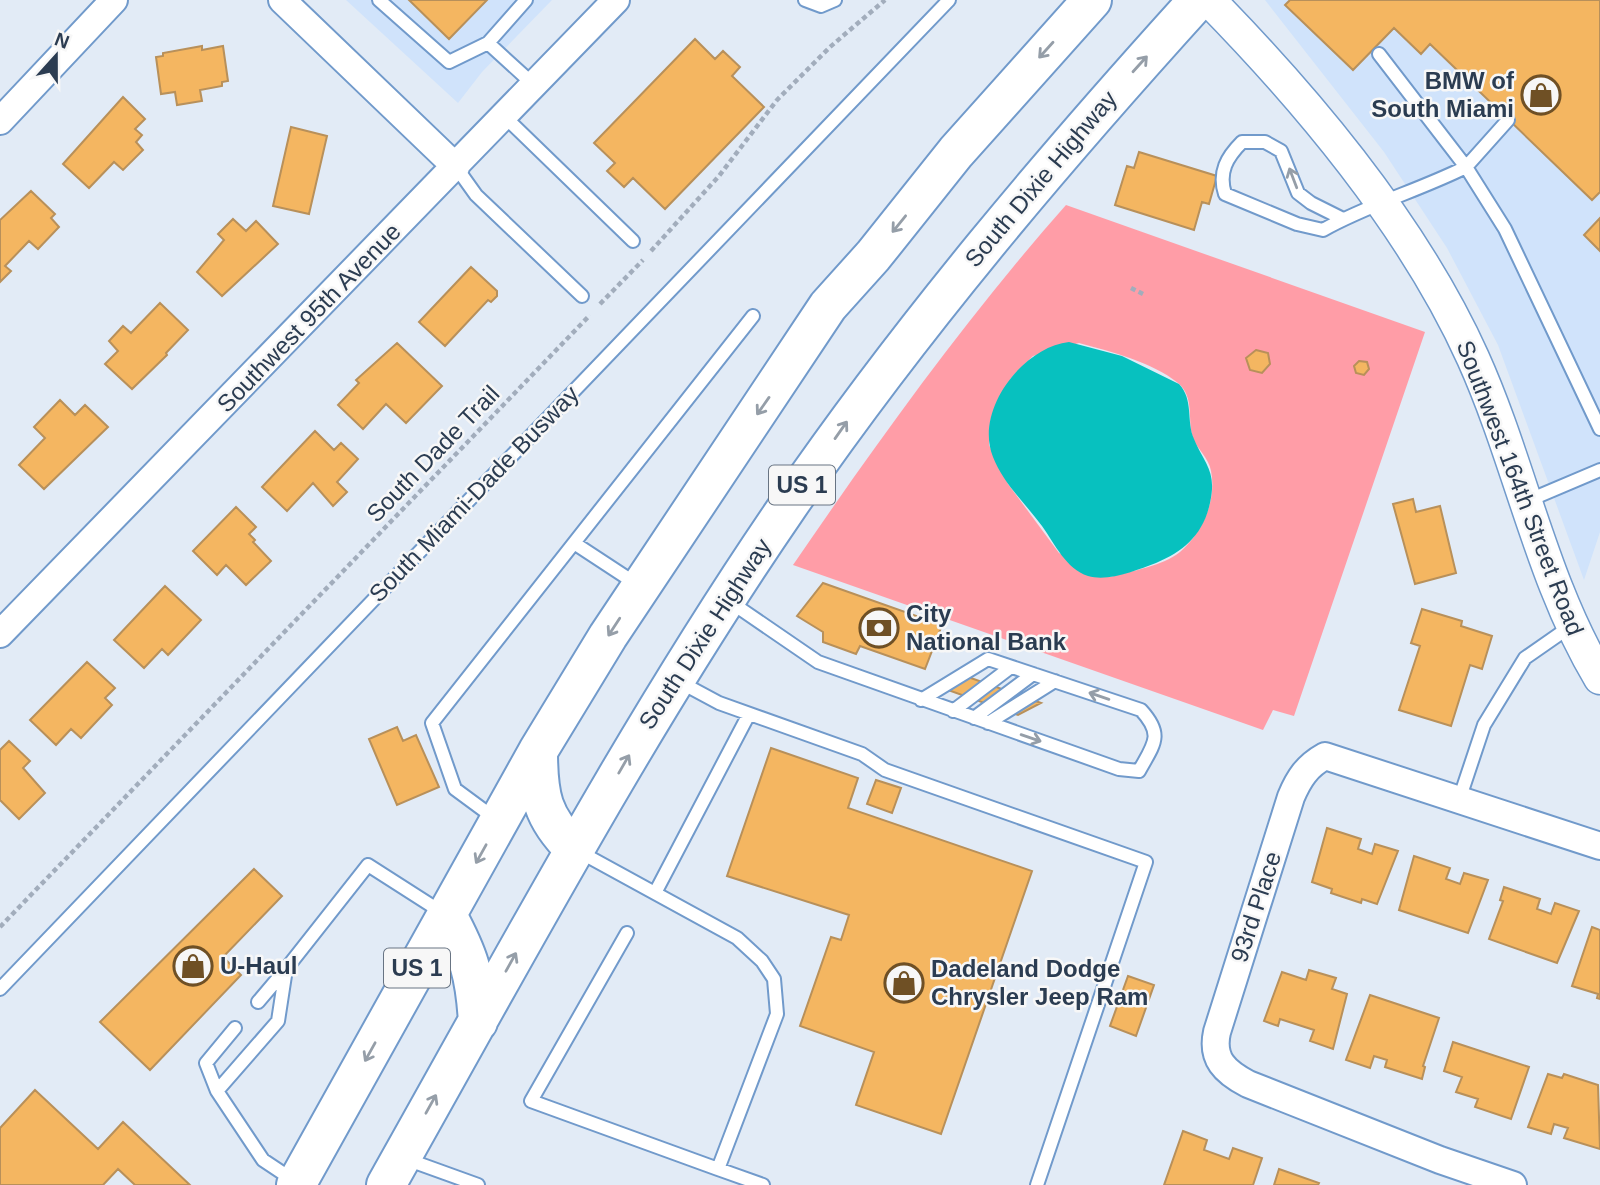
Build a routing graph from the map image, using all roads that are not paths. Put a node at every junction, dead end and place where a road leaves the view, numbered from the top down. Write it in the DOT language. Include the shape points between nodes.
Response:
graph roads {
  1 [pos="114,0"];
  2 [pos="282,0"];
  3 [pos="379,0"];
  4 [pos="526,0"];
  5 [pos="616,0"];
  6 [pos="805,0"];
  7 [pos="835,0"];
  8 [pos="949,0"];
  9 [pos="1092,0"];
  10 [pos="1198,0"];
  11 [pos="1209,0"];
  12 [pos="488,43"];
  13 [pos="1379,54"];
  14 [pos="535,86"];
  15 [pos="504,116"];
  16 [pos="1508,120"];
  17 [pos="0,121"];
  18 [pos="456,167"];
  19 [pos="1466,167"];
  20 [pos="1382,204"];
  21 [pos="1343,219"];
  22 [pos="634,241"];
  23 [pos="582,296"];
  24 [pos="753,316"];
  25 [pos="1600,429"];
  26 [pos="1600,470"];
  27 [pos="1527,501"];
  28 [pos="574,543"];
  29 [pos="640,587"];
  30 [pos="726,599"];
  31 [pos="1571,626"];
  32 [pos="0,634"];
  33 [pos="1011,667"];
  34 [pos="1033,674"];
  35 [pos="1600,678"];
  36 [pos="676,679"];
  37 [pos="1055,681"];
  38 [pos="921,700"];
  39 [pos="953,711"];
  40 [pos="750,714"];
  41 [pos="974,718"];
  42 [pos="988,723"];
  43 [pos="538,751"];
  44 [pos="1459,800"];
  45 [pos="499,821"];
  46 [pos="1600,846"];
  47 [pos="575,849"];
  48 [pos="655,893"];
  49 [pos="447,915"];
  50 [pos="627,933"];
  51 [pos="286,969"];
  52 [pos="0,989"];
  53 [pos="258,1002"];
  54 [pos="478,1022"];
  55 [pos="235,1028"];
  56 [pos="217,1091"];
  57 [pos="718,1169"];
  58 [pos="393,1171"];
  59 [pos="297,1184"];
  60 [pos="478,1185"];
  61 [pos="763,1185"];
  62 [pos="1037,1185"];
  63 [pos="1513,1185"];
  1 -- 17 [label="street"];
  2 -- 18 [label="street"];
  3 -- 12 [label="lane" via="449,62"];
  4 -- 12 [label="lane"];
  5 -- 14 [label="street, Southwest 95th Avenue"];
  6 -- 7 [label="lane" via="821,6"];
  8 -- 52 [label="lane, South Miami-Dade Busway"];
  9 -- 29 [label="highway, US 1, one-way" via="956,152 828,306"];
  30 -- 10 [label="highway, South Dixie Highway / US 1, one-way" via="858,407 942,297 1021,199"];
  11 -- 20 [label="street, Southwest 164th Street Road" via="1259,52"];
  12 -- 14 [label="lane"];
  13 -- 19 [label="lane"];
  14 -- 15 [label="street, Southwest 95th Avenue"];
  15 -- 18 [label="street, Southwest 95th Avenue"];
  15 -- 22 [label="lane"];
  16 -- 19 [label="lane"];
  18 -- 23 [label="lane" via="476,195"];
  18 -- 32 [label="street, Southwest 95th Avenue"];
  19 -- 20 [label="lane"];
  19 -- 25 [label="lane" via="1504,229"];
  20 -- 21 [label="lane"];
  20 -- 27 [label="street, Southwest 164th Street Road" via="1472,355"];
  21 -- 21 [label="lane, one-way" via="1298,193 1281,151 1265,142 1242,142 1228,156 1221,181 1225,194 1240,203 1324,230"];
  24 -- 28 [label="lane"];
  26 -- 27 [label="lane"];
  27 -- 31 [label="street, Southwest 164th Street Road"];
  28 -- 29 [label="lane"];
  28 -- 45 [label="lane" via="432,723 455,789"];
  29 -- 43 [label="highway, US 1, one-way"];
  30 -- 36 [label="highway, South Dixie Highway / US 1"];
  30 -- 38 [label="lane" via="818,662"];
  31 -- 35 [label="street, Southwest 164th Street Road"];
  31 -- 44 [label="lane" via="1525,658 1480,735"];
  33 -- 34 [label="lane"];
  33 -- 38 [label="lane" via="988,659"];
  33 -- 39 [label="lane"];
  34 -- 37 [label="lane"];
  34 -- 41 [label="lane"];
  36 -- 40 [label="lane"];
  47 -- 36 [label="highway, South Dixie Highway / US 1, one-way"];
  37 -- 42 [label="lane"];
  42 -- 37 [label="lane, one-way" via="1119,769 1139,771 1156,742 1154,725 1141,710"];
  38 -- 39 [label="lane"];
  39 -- 41 [label="lane"];
  40 -- 48 [label="lane"];
  40 -- 62 [label="lane" via="862,754 885,770 1146,862"];
  41 -- 42 [label="lane"];
  43 -- 45 [label="highway, US 1"];
  43 -- 47 [label="highway" via="538,791 552,827"];
  44 -- 46 [label="street"];
  44 -- 63 [label="street, 93rd Place" via="1325,756 1305,771 1291,797 1217,1032 1216,1051 1224,1069 1248,1084"];
  45 -- 49 [label="highway, US 1, one-way"];
  47 -- 48 [label="lane"];
  54 -- 47 [label="highway, South Dixie Highway / US 1, one-way"];
  48 -- 57 [label="lane" via="737,939 774,979 778,1013"];
  49 -- 51 [label="lane" via="368,865"];
  49 -- 54 [label="highway" via="469,956"];
  49 -- 59 [label="highway, US 1, one-way"];
  50 -- 57 [label="lane" via="531,1101"];
  51 -- 53 [label="lane"];
  51 -- 56 [label="lane" via="278,1021"];
  58 -- 54 [label="highway, South Dixie Highway / US 1, one-way"];
  55 -- 56 [label="lane" via="206,1063"];
  56 -- 59 [label="lane" via="263,1160"];
  57 -- 61 [label="lane"];
  58 -- 60 [label="lane"];
}
